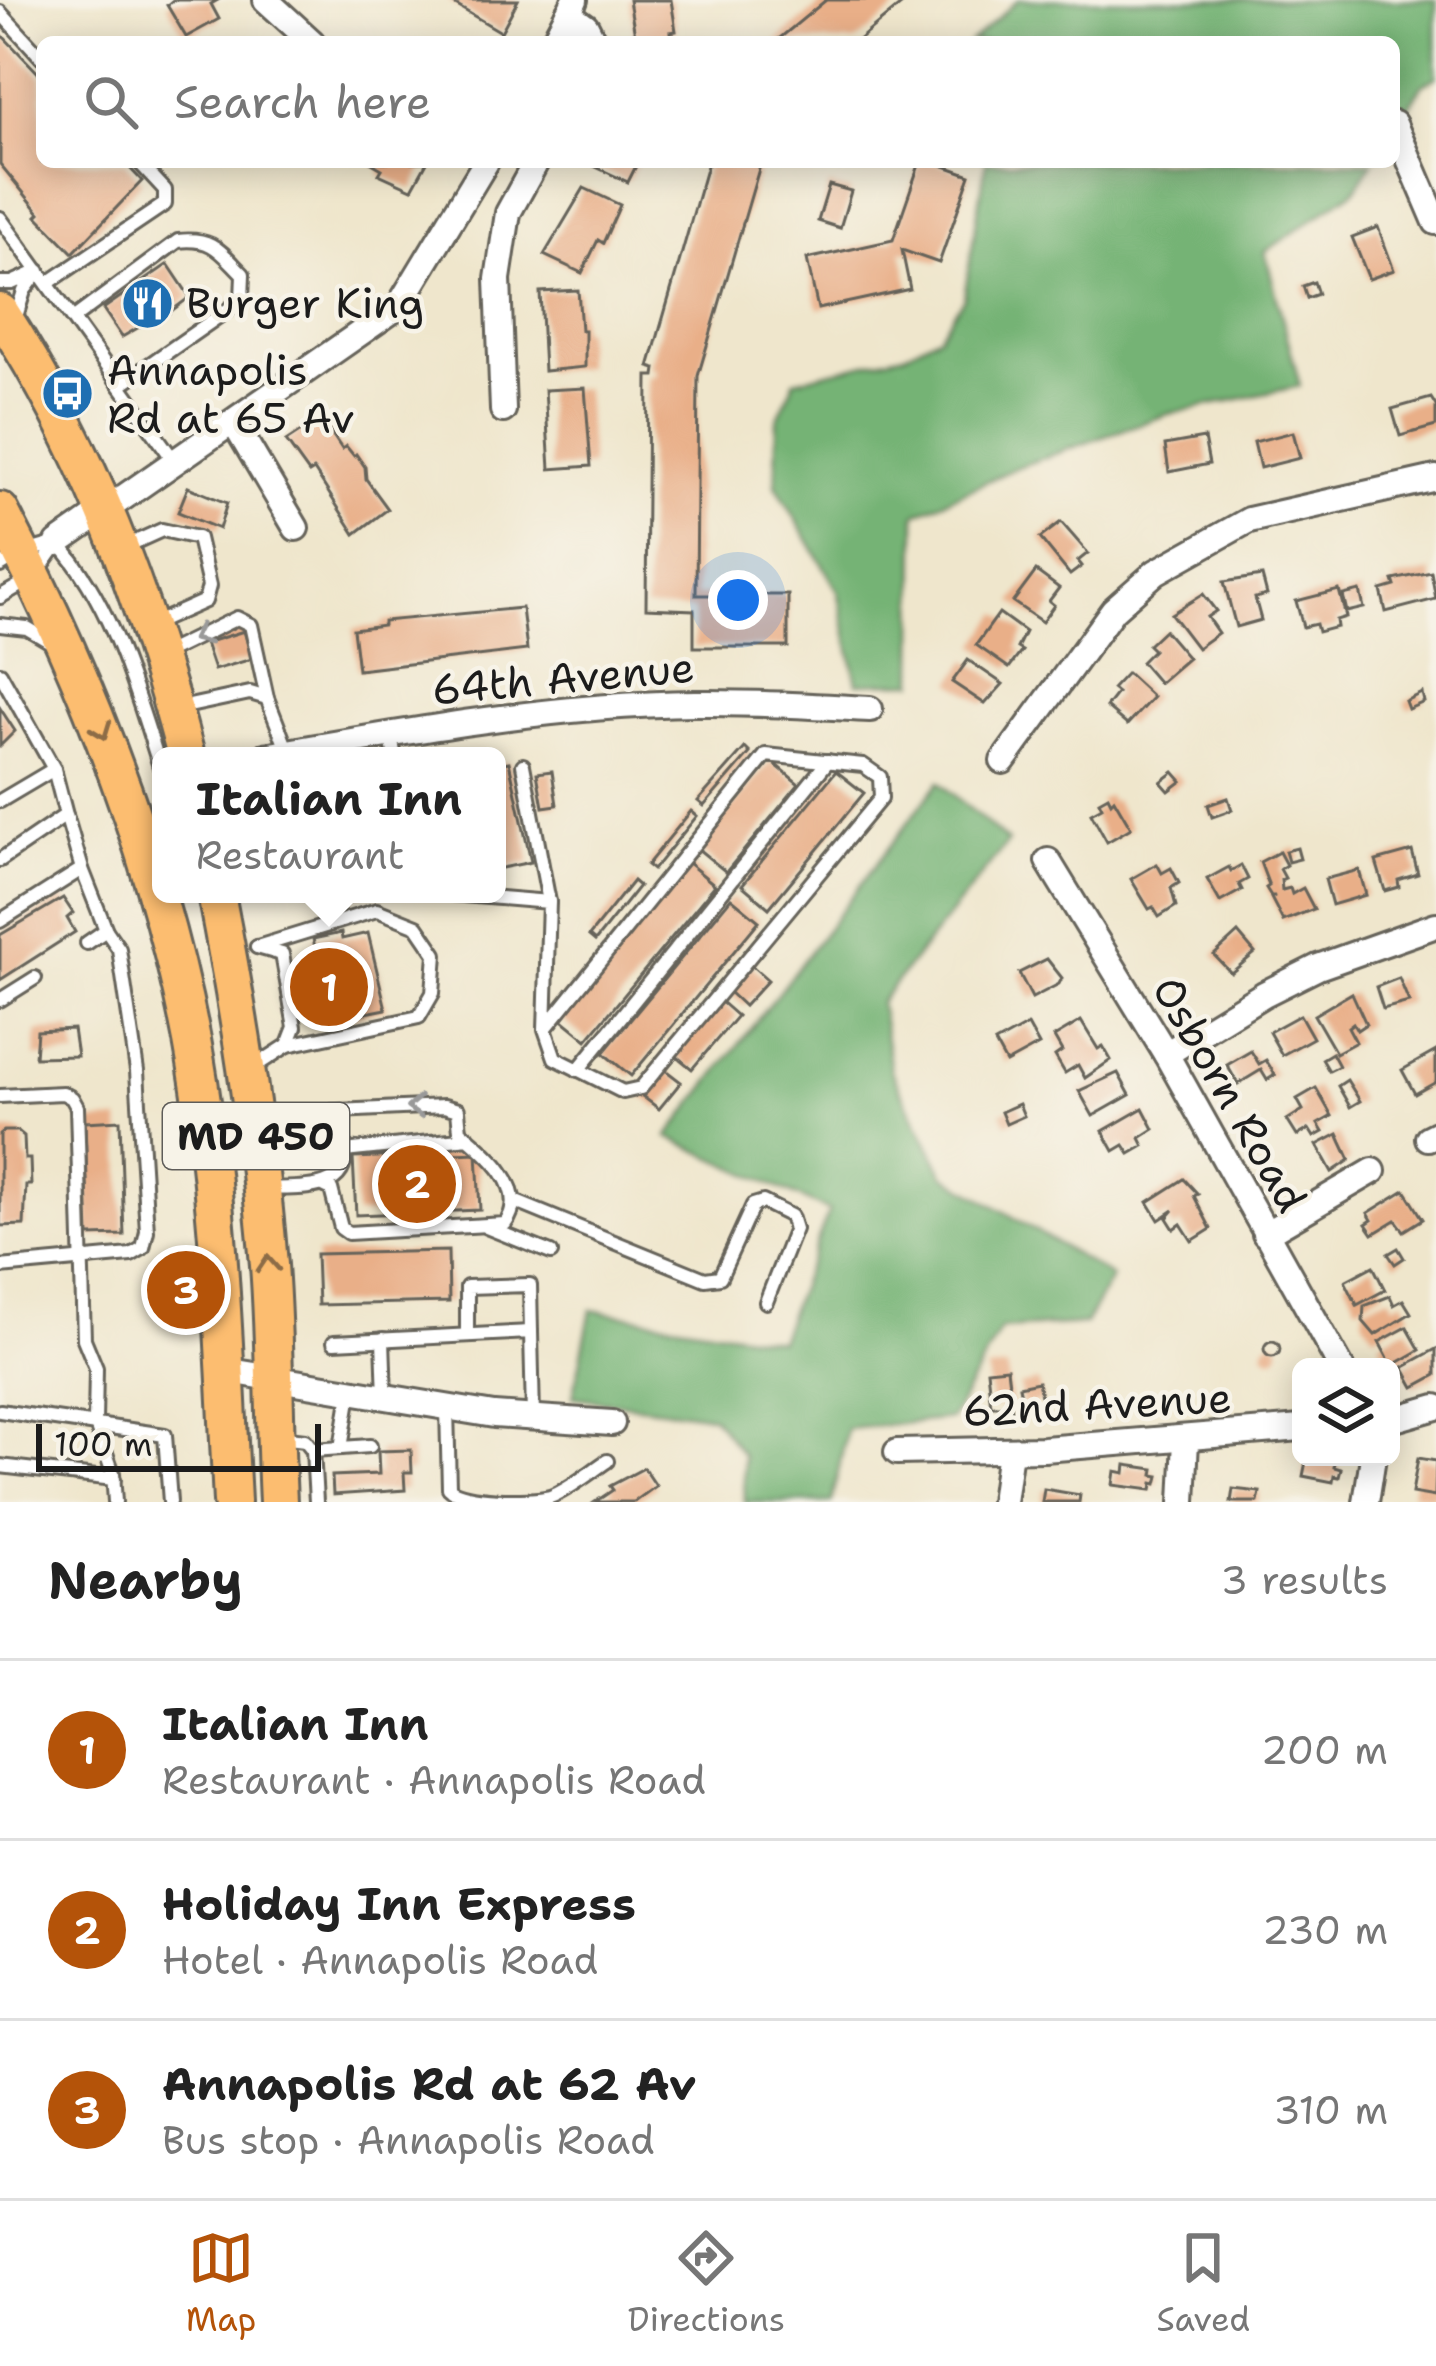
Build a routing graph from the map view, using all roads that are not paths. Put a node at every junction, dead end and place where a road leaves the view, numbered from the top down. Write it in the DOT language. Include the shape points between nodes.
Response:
graph roads {
  1 [pos="266,0"];
  2 [pos="572,7"];
  3 [pos="0,13"];
  4 [pos="305,36"];
  5 [pos="556,36"];
  6 [pos="592,36"];
  7 [pos="36,52"];
  8 [pos="1400,138"];
  9 [pos="145,168"];
  10 [pos="483,168"];
  11 [pos="533,168"];
  12 [pos="470,194"];
  13 [pos="508,213"];
  14 [pos="0,218"];
  15 [pos="1436,222"];
  16 [pos="39,271"];
  17 [pos="0,283"];
  18 [pos="48,284"];
  19 [pos="74,318"];
  20 [pos="6,321"];
  21 [pos="120,385"];
  22 [pos="503,410"];
  23 [pos="234,424"];
  24 [pos="176,464"];
  25 [pos="1436,478"];
  26 [pos="0,511"];
  27 [pos="106,511"];
  28 [pos="296,528"];
  29 [pos="58,543"];
  30 [pos="121,549"];
  31 [pos="19,565"];
  32 [pos="0,597"];
  33 [pos="0,625"];
  34 [pos="153,642"];
  35 [pos="74,664"];
  36 [pos="0,673"];
  37 [pos="267,698"];
  38 [pos="870,709"];
  39 [pos="174,710"];
  40 [pos="392,745"];
  41 [pos="154,747"];
  42 [pos="184,747"];
  43 [pos="276,747"];
  44 [pos="828,761"];
  45 [pos="1003,761"];
  46 [pos="524,765"];
  47 [pos="55,769"];
  48 [pos="0,801"];
  49 [pos="66,815"];
  50 [pos="0,860"];
  51 [pos="1048,861"];
  52 [pos="82,869"];
  53 [pos="152,879"];
  54 [pos="506,898"];
  55 [pos="548,902"];
  56 [pos="158,903"];
  57 [pos="221,903"];
  58 [pos="0,921"];
  59 [pos="1436,925"];
  60 [pos="106,930"];
  61 [pos="87,943"];
  62 [pos="242,947"];
  63 [pos="35,978"];
  64 [pos="0,1000"];
  65 [pos="545,1029"];
  66 [pos="288,1046"];
  67 [pos="1166,1054"];
  68 [pos="578,1070"];
  69 [pos="248,1071"];
  70 [pos="0,1096"];
  71 [pos="469,1138"];
  72 [pos="344,1150"];
  73 [pos="1373,1172"];
  74 [pos="325,1186"];
  75 [pos="262,1189"];
  76 [pos="514,1201"];
  77 [pos="485,1227"];
  78 [pos="1265,1234"];
  79 [pos="551,1253"];
  80 [pos="82,1261"];
  81 [pos="0,1267"];
  82 [pos="766,1302"];
  83 [pos="531,1332"];
  84 [pos="467,1335"];
  85 [pos="383,1339"];
  86 [pos="334,1342"];
  87 [pos="1336,1358"];
  88 [pos="224,1370"];
  89 [pos="273,1381"];
  90 [pos="350,1393"];
  91 [pos="385,1398"];
  92 [pos="1436,1407"];
  93 [pos="447,1408"];
  94 [pos="0,1411"];
  95 [pos="1400,1417"];
  96 [pos="533,1418"];
  97 [pos="95,1422"];
  98 [pos="612,1423"];
  99 [pos="1292,1429"];
  100 [pos="275,1436"];
  101 [pos="1186,1440"];
  102 [pos="370,1446"];
  103 [pos="341,1448"];
  104 [pos="314,1450"];
  105 [pos="1010,1451"];
  106 [pos="898,1452"];
  107 [pos="607,1461"];
  108 [pos="0,1466"];
  109 [pos="1372,1466"];
  110 [pos="114,1479"];
  111 [pos="115,1502"];
  112 [pos="170,1502"];
  113 [pos="232,1502"];
  114 [pos="253,1502"];
  115 [pos="278,1502"];
  116 [pos="316,1502"];
  117 [pos="1003,1502"];
  118 [pos="1183,1502"];
  119 [pos="1366,1502"];
  1 -- 4 [label="street"];
  2 -- 5 [label="street"];
  2 -- 6 [label="street"];
  3 -- 7 [label="lane"];
  8 -- 15 [label="street"];
  9 -- 18 [label="lane" via="165,190 165,204"];
  10 -- 12 [label="street"];
  11 -- 13 [label="street"];
  12 -- 13 [label="street"];
  12 -- 23 [label="street" via="399,306"];
  13 -- 22 [label="street" via="498,279"];
  14 -- 16 [label="lane"];
  16 -- 17 [label="lane"];
  16 -- 18 [label="lane"];
  16 -- 20 [label="lane"];
  18 -- 19 [label="lane"];
  19 -- 21 [label="lane"];
  19 -- 21 [label="lane" via="178,241 214,245 242,274 242,301"];
  20 -- 27 [label="main road"];
  21 -- 24 [label="lane"];
  23 -- 24 [label="street"];
  23 -- 28 [label="street"];
  24 -- 27 [label="street"];
  25 -- 45 [label="street" via="1249,520 1156,572 1113,610"];
  26 -- 31 [label="main road, MD 450"];
  27 -- 29 [label="street"];
  27 -- 30 [label="main road"];
  29 -- 31 [label="lane"];
  29 -- 31 [label="lane"];
  29 -- 41 [label="lane" via="98,601"];
  30 -- 34 [label="main road"];
  30 -- 34 [label="lane" via="162,530 199,538 205,601"];
  31 -- 32 [label="lane"];
  31 -- 35 [label="main road, MD 450"];
  33 -- 35 [label="lane" via="27,628"];
  37 -- 34 [label="lane, one-way" via="251,625 237,618"];
  34 -- 39 [label="main road"];
  35 -- 53 [label="main road, MD 450, one-way"];
  36 -- 47 [label="lane"];
  37 -- 39 [label="lane" via="250,693"];
  37 -- 43 [label="lane"];
  38 -- 40 [label="street, 64th Avenue" via="640,706"];
  39 -- 42 [label="main road"];
  44 -- 65 [label="lane" via="766,755"];
  44 -- 68 [label="lane"];
  44 -- 68 [label="lane" via="863,765 880,777 880,798 641,1088 623,1092"];
  46 -- 55 [label="lane"];
  47 -- 48 [label="lane"];
  47 -- 49 [label="lane"];
  49 -- 50 [label="lane"];
  49 -- 52 [label="lane"];
  51 -- 67 [label="street, Osborn Road"];
  52 -- 58 [label="lane"];
  52 -- 60 [label="lane"];
  54 -- 55 [label="lane"];
  55 -- 65 [label="lane"];
  56 -- 88 [label="main road, MD 450, one-way" via="208,1143"];
  57 -- 62 [label="main road, MD 450"];
  59 -- 67 [label="street" via="1318,967"];
  60 -- 61 [label="lane"];
  60 -- 80 [label="lane" via="119,949 137,1071 147,1231 143,1248 131,1255"];
  62 -- 66 [label="lane" via="282,954 295,1027"];
  62 -- 66 [label="lane" via="377,910 417,926 436,954 433,993 419,1017"];
  62 -- 69 [label="main road, MD 450"];
  63 -- 64 [label="lane"];
  65 -- 68 [label="lane" via="555,1058"];
  66 -- 69 [label="lane"];
  67 -- 78 [label="street, Osborn Road"];
  69 -- 75 [label="main road, MD 450"];
  70 -- 80 [label="lane" via="63,1094 77,1107"];
  71 -- 72 [label="lane"];
  71 -- 72 [label="lane, one-way" via="458,1110 444,1106 316,1112 312,1136 323,1148"];
  71 -- 76 [label="lane" via="511,1185"];
  72 -- 74 [label="lane" via="339,1175"];
  73 -- 78 [label="street"];
  74 -- 75 [label="lane"];
  74 -- 77 [label="lane" via="348,1233"];
  89 -- 75 [label="main road, MD 450, one-way"];
  76 -- 77 [label="lane" via="505,1224"];
  76 -- 82 [label="lane" via="705,1279 720,1277 753,1205 764,1202 791,1216 795,1229"];
  77 -- 79 [label="lane"];
  78 -- 87 [label="street, Osborn Road"];
  80 -- 81 [label="lane"];
  80 -- 97 [label="lane"];
  83 -- 84 [label="lane"];
  83 -- 84 [label="lane" via="530,1285 467,1287"];
  83 -- 96 [label="lane"];
  84 -- 85 [label="lane"];
  85 -- 86 [label="lane"];
  85 -- 91 [label="lane"];
  88 -- 89 [label="street"];
  88 -- 113 [label="main road, MD 450"];
  88 -- 114 [label="main road" via="248,1402"];
  89 -- 90 [label="street"];
  89 -- 100 [label="main road, MD 450"];
  90 -- 91 [label="street"];
  90 -- 103 [label="lane"];
  91 -- 93 [label="street"];
  92 -- 95 [label="street"];
  93 -- 96 [label="street"];
  93 -- 107 [label="lane" via="455,1496 547,1499"];
  94 -- 97 [label="lane"];
  96 -- 98 [label="street"];
  97 -- 110 [label="lane"];
  97 -- 112 [label="lane" via="165,1435"];
  99 -- 101 [label="street, 62nd Avenue"];
  100 -- 104 [label="lane" via="305,1440"];
  100 -- 115 [label="main road, MD 450"];
  101 -- 105 [label="street, 62nd Avenue"];
  101 -- 118 [label="street"];
  102 -- 103 [label="lane"];
  103 -- 104 [label="lane"];
  104 -- 116 [label="lane"];
  105 -- 106 [label="street, 62nd Avenue"];
  105 -- 117 [label="street"];
  108 -- 110 [label="lane"];
  109 -- 119 [label="street"];
  110 -- 111 [label="lane"];
}
